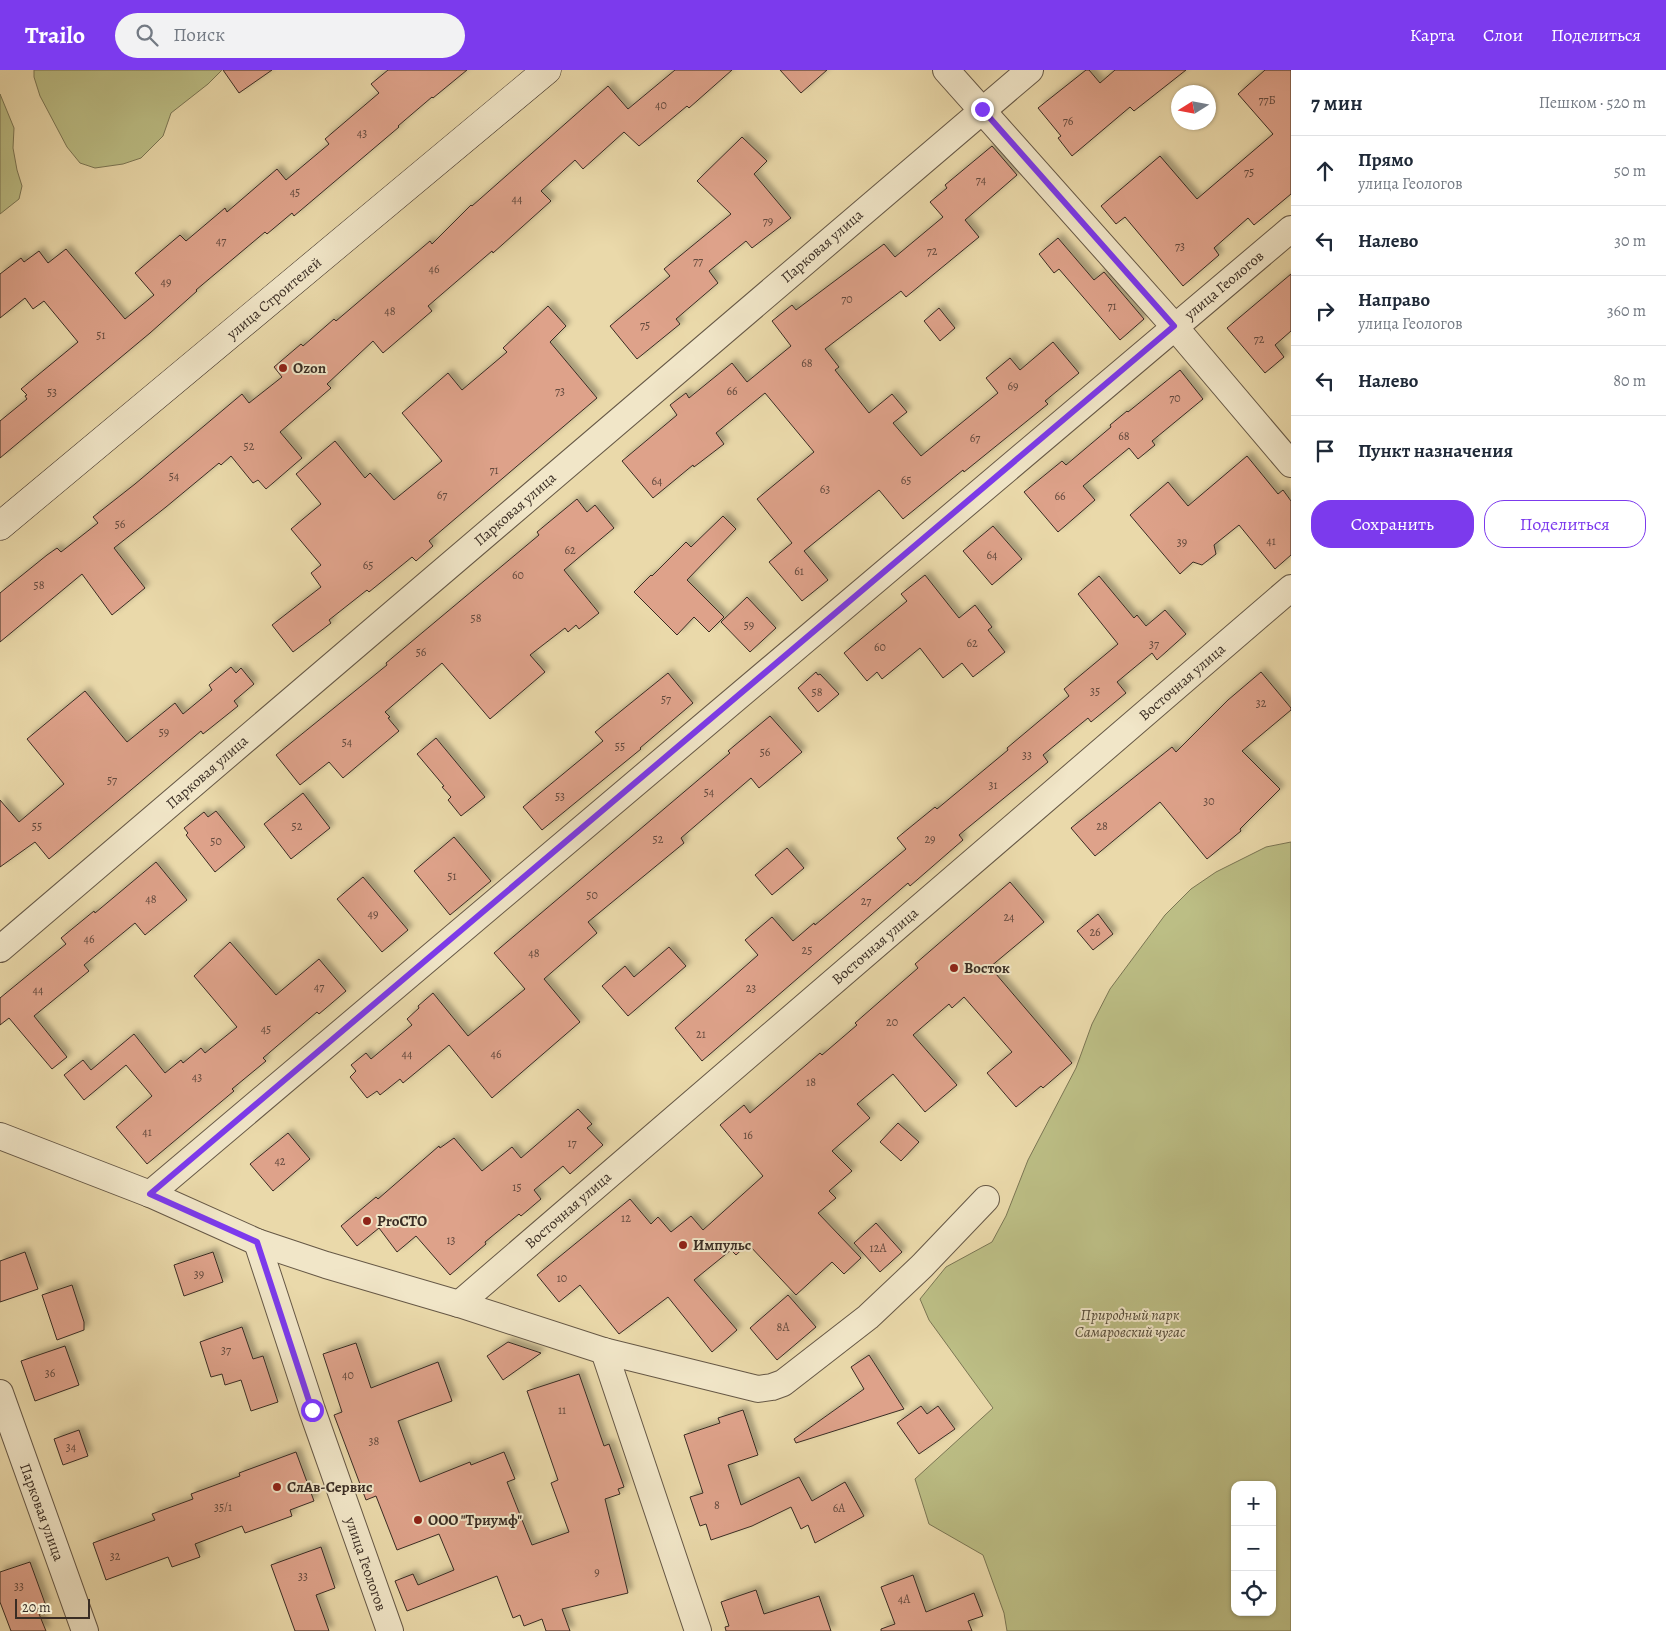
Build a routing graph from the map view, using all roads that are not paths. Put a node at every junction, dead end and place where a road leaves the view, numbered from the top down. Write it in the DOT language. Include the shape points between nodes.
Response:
graph roads {
  1 [pos="547,70"];
  2 [pos="946,70"];
  3 [pos="1030,70"];
  4 [pos="982,109"];
  5 [pos="1291,229"];
  6 [pos="1174,326"];
  7 [pos="1291,464"];
  8 [pos="0,526"];
  9 [pos="1291,588"];
  10 [pos="0,949"];
  11 [pos="0,1136"];
  12 [pos="150,1194"];
  13 [pos="986,1199"];
  14 [pos="257,1242"];
  15 [pos="459,1304"];
  16 [pos="604,1351"];
  17 [pos="0,1393"];
  18 [pos="85,1631"];
  19 [pos="390,1631"];
  20 [pos="698,1631"];
  1 -- 8 [label="main road, улица Строителей"];
  2 -- 4 [label="street"];
  3 -- 4 [label="street, Парковая улица"];
  4 -- 6 [label="street"];
  4 -- 10 [label="street, Парковая улица"];
  5 -- 6 [label="street, улица Геологов"];
  6 -- 7 [label="street"];
  6 -- 12 [label="street, улица Геологов"];
  9 -- 15 [label="street, Восточная улица"];
  11 -- 12 [label="street"];
  12 -- 14 [label="street"];
  13 -- 16 [label="street" via="868,1317 783,1383 758,1389 745,1387"];
  14 -- 15 [label="street"];
  14 -- 19 [label="street, улица Геологов"];
  15 -- 16 [label="street"];
  16 -- 20 [label="street"];
  17 -- 18 [label="street, Парковая улица"];
}
